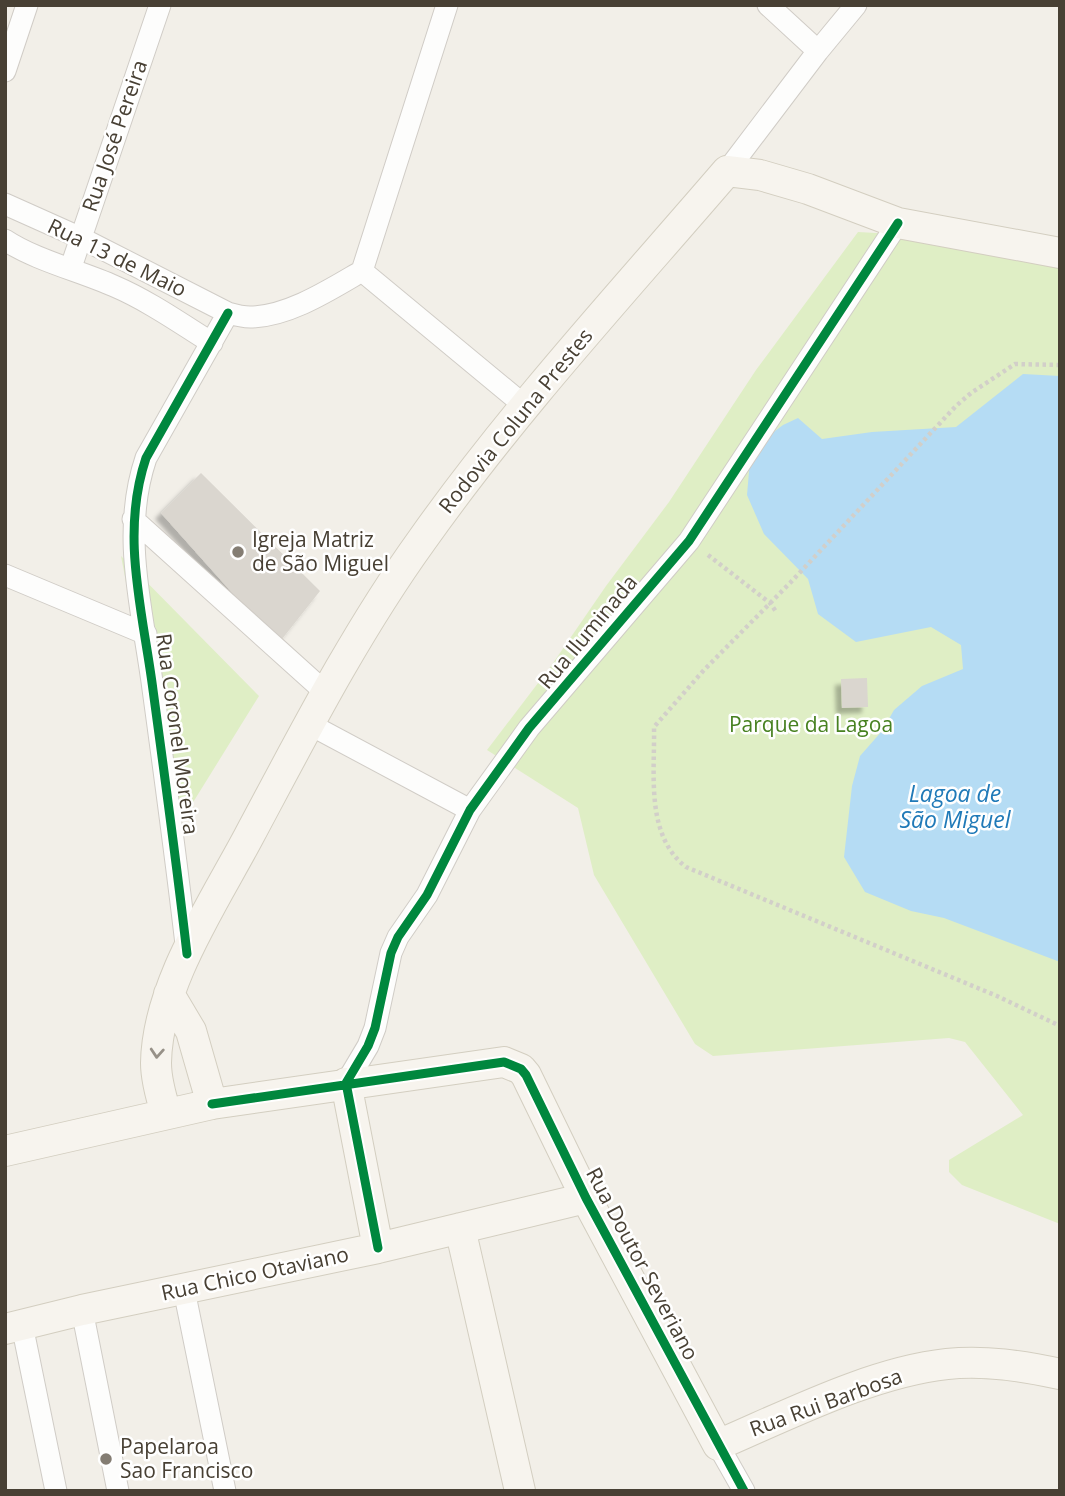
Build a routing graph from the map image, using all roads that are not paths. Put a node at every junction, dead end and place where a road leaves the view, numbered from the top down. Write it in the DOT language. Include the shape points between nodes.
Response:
graph roads {
  1 [pos="27,5"];
  2 [pos="159,5"];
  3 [pos="447,5"];
  4 [pos="768,5"];
  5 [pos="856,5"];
  6 [pos="818,51"];
  7 [pos="5,71"];
  8 [pos="727,171"];
  9 [pos="5,204"];
  10 [pos="898,223"];
  11 [pos="81,238"];
  12 [pos="5,240"];
  13 [pos="1060,253"];
  14 [pos="71,267"];
  15 [pos="362,271"];
  16 [pos="228,313"];
  17 [pos="212,343"];
  18 [pos="525,406"];
  19 [pos="133,519"];
  20 [pos="5,575"];
  21 [pos="146,634"];
  22 [pos="325,692"];
  23 [pos="309,724"];
  24 [pos="470,810"];
  25 [pos="178,878"];
  26 [pos="206,916"];
  27 [pos="187,954"];
  28 [pos="169,994"];
  29 [pos="346,1083"];
  30 [pos="212,1104"];
  31 [pos="166,1113"];
  32 [pos="5,1151"];
  33 [pos="586,1198"];
  34 [pos="460,1228"];
  35 [pos="378,1248"];
  36 [pos="184,1290"];
  37 [pos="82,1310"];
  38 [pos="14,1327"];
  39 [pos="1060,1374"];
  40 [pos="718,1445"];
  41 [pos="56,1491"];
  42 [pos="118,1491"];
  43 [pos="225,1491"];
  44 [pos="520,1491"];
  45 [pos="744,1491"];
  1 -- 7 [label="street"];
  2 -- 11 [label="street, Rua José Pereira"];
  3 -- 15 [label="street"];
  4 -- 6 [label="street"];
  5 -- 6 [label="street"];
  6 -- 8 [label="street"];
  8 -- 10 [label="street" via="796,185"];
  8 -- 18 [label="street, Rodovia Coluna Prestes"];
  9 -- 11 [label="street, Rua 13 de Maio"];
  10 -- 13 [label="street"];
  10 -- 24 [label="street, Rua Iluminada" via="689,541 529,728"];
  11 -- 14 [label="street, Rua José Pereira"];
  11 -- 16 [label="street, Rua 13 de Maio"];
  12 -- 14 [label="street"];
  14 -- 17 [label="street" via="141,299"];
  15 -- 16 [label="street" via="285,310 251,317"];
  15 -- 18 [label="street"];
  16 -- 17 [label="street, Rua Coronel Moreira"];
  17 -- 19 [label="street, Rua Coronel Moreira" via="146,458"];
  18 -- 22 [label="street, Rodovia Coluna Prestes" via="421,541"];
  19 -- 21 [label="street, Rua Coronel Moreira" via="134,569"];
  19 -- 22 [label="street"];
  20 -- 21 [label="street"];
  21 -- 25 [label="street, Rua Coronel Moreira"];
  22 -- 23 [label="street, Rodovia Coluna Prestes"];
  23 -- 24 [label="street"];
  23 -- 26 [label="street, Rodovia Coluna Prestes"];
  24 -- 29 [label="street, Rua Iluminada" via="427,895 398,937 375,1028"];
  25 -- 26 [label="street, Rua Coronel Moreira"];
  25 -- 27 [label="street, Rua Coronel Moreira"];
  26 -- 27 [label="street, Rodovia Coluna Prestes"];
  27 -- 28 [label="street, Rodovia Coluna Prestes"];
  28 -- 30 [label="street" via="191,1031"];
  28 -- 31 [label="street, Rodovia Coluna Prestes, one-way" via="162,1012 156,1066"];
  29 -- 30 [label="street"];
  29 -- 33 [label="street, Rua Doutor Severiano" via="504,1062 521,1069"];
  29 -- 35 [label="street"];
  30 -- 31 [label="street"];
  31 -- 32 [label="street"];
  33 -- 34 [label="street, Rua Chico Otaviano"];
  33 -- 40 [label="street, Rua Doutor Severiano"];
  34 -- 35 [label="street, Rua Chico Otaviano"];
  34 -- 44 [label="street"];
  35 -- 36 [label="street, Rua Chico Otaviano"];
  36 -- 37 [label="street, Rua Chico Otaviano"];
  36 -- 43 [label="street"];
  37 -- 38 [label="street, Rua Chico Otaviano"];
  37 -- 42 [label="street"];
  38 -- 41 [label="street"];
  39 -- 40 [label="street, Rua Rui Barbosa" via="1016,1365 947,1364 885,1377"];
  40 -- 45 [label="street, Rua Doutor Severiano"];
}
